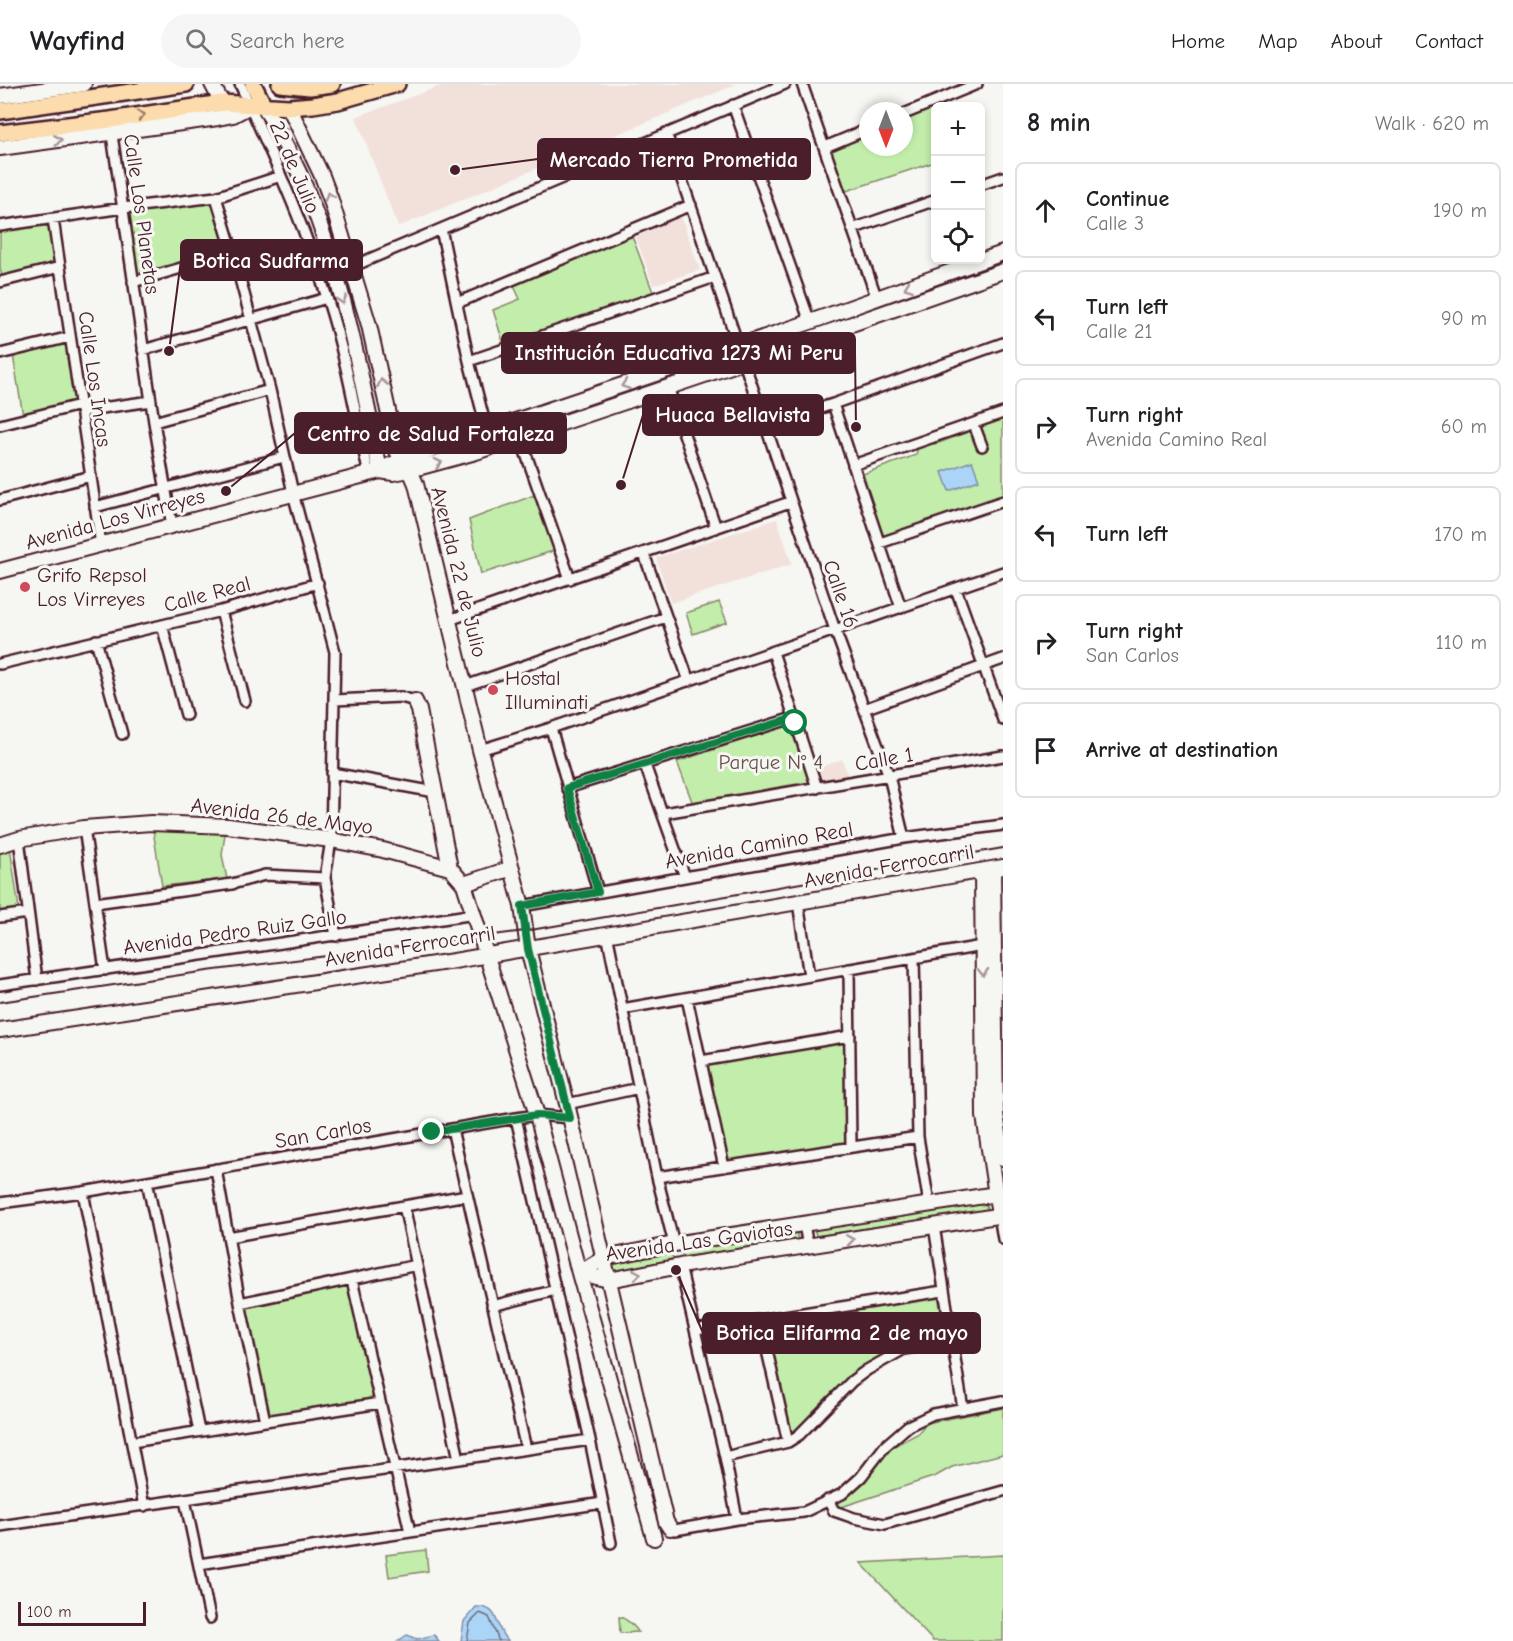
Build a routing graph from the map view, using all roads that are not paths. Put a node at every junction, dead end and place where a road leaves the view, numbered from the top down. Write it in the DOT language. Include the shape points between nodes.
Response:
graph roads {
  1 [pos="84,84"];
  2 [pos="186,84"];
  3 [pos="212,84"];
  4 [pos="240,84"];
  5 [pos="253,84"];
  6 [pos="278,84"];
  7 [pos="332,84"];
  8 [pos="398,84"];
  9 [pos="785,84"];
  10 [pos="802,84"];
  11 [pos="977,84"];
  12 [pos="0,96"];
  13 [pos="222,103"];
  14 [pos="733,105"];
  15 [pos="257,106"];
  16 [pos="289,107"];
  17 [pos="913,110"];
  18 [pos="0,111"];
  19 [pos="111,126"];
  20 [pos="0,133"];
  21 [pos="666,133"];
  22 [pos="859,133"];
  23 [pos="825,147"];
  24 [pos="0,148"];
  25 [pos="281,176"];
  26 [pos="1003,177"];
  27 [pos="985,184"];
  28 [pos="216,197"];
  29 [pos="931,202"];
  30 [pos="691,205"];
  31 [pos="123,208"];
  32 [pos="53,219"];
  33 [pos="0,226"];
  34 [pos="441,229"];
  35 [pos="852,229"];
  36 [pos="233,253"];
  37 [pos="1003,254"];
  38 [pos="60,267"];
  39 [pos="351,267"];
  40 [pos="1003,271"];
  41 [pos="715,277"];
  42 [pos="0,282"];
  43 [pos="133,282"];
  44 [pos="327,298"];
  45 [pos="877,299"];
  46 [pos="457,303"];
  47 [pos="251,320"];
  48 [pos="810,322"];
  49 [pos="70,337"];
  50 [pos="1003,343"];
  51 [pos="738,346"];
  52 [pos="144,350"];
  53 [pos="0,354"];
  54 [pos="469,361"];
  55 [pos="743,362"];
  56 [pos="668,387"];
  57 [pos="270,390"];
  58 [pos="151,401"];
  59 [pos="833,404"];
  60 [pos="81,408"];
  61 [pos="1003,413"];
  62 [pos="154,422"];
  63 [pos="0,425"];
  64 [pos="766,426"];
  65 [pos="976,430"];
  66 [pos="487,431"];
  67 [pos="520,437"];
  68 [pos="981,446"];
  69 [pos="284,457"];
  70 [pos="406,465"];
  71 [pos="853,465"];
  72 [pos="375,473"];
  73 [pos="91,476"];
  74 [pos="165,488"];
  75 [pos="292,493"];
  76 [pos="0,500"];
  77 [pos="1003,501"];
  78 [pos="790,502"];
  79 [pos="95,507"];
  80 [pos="172,526"];
  81 [pos="716,528"];
  82 [pos="880,543"];
  83 [pos="101,545"];
  84 [pos="644,554"];
  85 [pos="0,571"];
  86 [pos="1003,572"];
  87 [pos="570,579"];
  88 [pos="318,583"];
  89 [pos="956,589"];
  90 [pos="901,608"];
  91 [pos="221,611"];
  92 [pos="666,617"];
  93 [pos="449,621"];
  94 [pos="162,625"];
  95 [pos="835,630"];
  96 [pos="96,640"];
  97 [pos="773,652"];
  98 [pos="1003,659"];
  99 [pos="0,664"];
  100 [pos="985,666"];
  101 [pos="689,681"];
  102 [pos="465,686"];
  103 [pos="334,700"];
  104 [pos="244,701"];
  105 [pos="415,701"];
  106 [pos="864,709"];
  107 [pos="186,716"];
  108 [pos="794,718"];
  109 [pos="1003,720"];
  110 [pos="550,728"];
  111 [pos="122,734"];
  112 [pos="480,750"];
  113 [pos="1003,756"];
  114 [pos="645,765"];
  115 [pos="332,773"];
  116 [pos="889,776"];
  117 [pos="567,788"];
  118 [pos="817,788"];
  119 [pos="435,792"];
  120 [pos="664,813"];
  121 [pos="1003,825"];
  122 [pos="84,828"];
  123 [pos="904,838"];
  124 [pos="19,839"];
  125 [pos="331,840"];
  126 [pos="0,845"];
  127 [pos="450,868"];
  128 [pos="512,868"];
  129 [pos="993,869"];
  130 [pos="685,877"];
  131 [pos="325,878"];
  132 [pos="464,884"];
  133 [pos="598,892"];
  134 [pos="798,902"];
  135 [pos="95,903"];
  136 [pos="522,906"];
  137 [pos="28,914"];
  138 [pos="475,914"];
  139 [pos="0,917"];
  140 [pos="607,934"];
  141 [pos="336,936"];
  142 [pos="982,946"];
  143 [pos="528,949"];
  144 [pos="488,955"];
  145 [pos="914,958"];
  146 [pos="849,969"];
  147 [pos="105,970"];
  148 [pos="809,976"];
  149 [pos="37,980"];
  150 [pos="0,985"];
  151 [pos="687,998"];
  152 [pos="622,1009"];
  153 [pos="0,1030"];
  154 [pos="850,1036"];
  155 [pos="701,1061"];
  156 [pos="639,1088"];
  157 [pos="569,1111"];
  158 [pos="994,1114"];
  159 [pos="537,1115"];
  160 [pos="516,1118"];
  161 [pos="452,1129"];
  162 [pos="918,1137"];
  163 [pos="851,1147"];
  164 [pos="1003,1159"];
  165 [pos="724,1167"];
  166 [pos="216,1169"];
  167 [pos="657,1178"];
  168 [pos="147,1181"];
  169 [pos="83,1192"];
  170 [pos="999,1193"];
  171 [pos="467,1195"];
  172 [pos="0,1203"];
  173 [pos="929,1204"];
  174 [pos="404,1206"];
  175 [pos="1001,1215"];
  176 [pos="804,1224"];
  177 [pos="934,1226"];
  178 [pos="228,1237"];
  179 [pos="1003,1239"];
  180 [pos="674,1244"];
  181 [pos="808,1247"];
  182 [pos="604,1258"];
  183 [pos="417,1265"];
  184 [pos="680,1266"];
  185 [pos="579,1273"];
  186 [pos="352,1280"];
  187 [pos="609,1280"];
  188 [pos="556,1290"];
  189 [pos="943,1291"];
  190 [pos="240,1303"];
  191 [pos="492,1306"];
  192 [pos="760,1320"];
  193 [pos="695,1330"];
  194 [pos="951,1341"];
  195 [pos="1003,1401"];
  196 [pos="380,1403"];
  197 [pos="963,1409"];
  198 [pos="265,1421"];
  199 [pos="199,1431"];
  200 [pos="590,1440"];
  201 [pos="132,1442"];
  202 [pos="788,1442"];
  203 [pos="526,1449"];
  204 [pos="725,1457"];
  205 [pos="459,1459"];
  206 [pos="395,1468"];
  207 [pos="1003,1491"];
  208 [pos="185,1500"];
  209 [pos="828,1500"];
  210 [pos="603,1503"];
  211 [pos="144,1506"];
  212 [pos="0,1514"];
  213 [pos="737,1520"];
  214 [pos="1,1526"];
  215 [pos="670,1528"];
  216 [pos="410,1532"];
  217 [pos="654,1538"];
  218 [pos="611,1543"];
  219 [pos="199,1564"];
  220 [pos="210,1618"];
  1 -- 12 [label="street"];
  2 -- 18 [label="main road"];
  3 -- 13 [label="street"];
  4 -- 15 [label="street, 22 de Julio"];
  5 -- 15 [label="main road"];
  6 -- 7 [label="main road"];
  6 -- 16 [label="main road"];
  8 -- 16 [label="main road" via="338,101"];
  9 -- 14 [label="street"];
  10 -- 23 [label="street"];
  11 -- 17 [label="street"];
  13 -- 15 [label="main road"];
  19 -- 13 [label="main road, one-way"];
  14 -- 21 [label="street"];
  14 -- 48 [label="street"];
  15 -- 16 [label="main road"];
  15 -- 19 [label="street" via="218,118"];
  15 -- 25 [label="street, 22 de Julio"];
  15 -- 72 [label="street, one-way" via="301,177 319,225 350,324"];
  39 -- 16 [label="street, Avenida 22 de Julio, one-way" via="322,176"];
  19 -- 20 [label="main road"];
  24 -- 19 [label="street, one-way"];
  19 -- 31 [label="street, Calle Los Planetas"];
  21 -- 30 [label="street, Calle 16"];
  21 -- 34 [label="street"];
  22 -- 23 [label="street"];
  23 -- 35 [label="street"];
  25 -- 28 [label="street"];
  25 -- 44 [label="street, 22 de Julio"];
  26 -- 27 [label="street"];
  28 -- 31 [label="street"];
  28 -- 36 [label="street"];
  29 -- 35 [label="street"];
  30 -- 41 [label="street, Calle 16"];
  30 -- 46 [label="street"];
  31 -- 32 [label="street"];
  31 -- 43 [label="street, Calle Los Planetas"];
  32 -- 33 [label="street"];
  32 -- 38 [label="street, Calle Los Incas"];
  34 -- 39 [label="street"];
  34 -- 46 [label="street"];
  35 -- 45 [label="street"];
  36 -- 43 [label="street"];
  36 -- 47 [label="street"];
  37 -- 45 [label="street, Avenida Los Virreyes, one-way"];
  38 -- 42 [label="street"];
  38 -- 49 [label="street, Calle Los Incas"];
  70 -- 39 [label="street, Avenida 22 de Julio, one-way" via="397,451 369,325"];
  40 -- 55 [label="street, Avenida Los Virreyes"];
  41 -- 51 [label="street, Calle 16"];
  41 -- 54 [label="street"];
  43 -- 52 [label="street, Calle Los Planetas"];
  44 -- 47 [label="street"];
  44 -- 72 [label="street, 22 de Julio"];
  45 -- 48 [label="street, Avenida Los Virreyes"];
  46 -- 54 [label="street"];
  47 -- 52 [label="street"];
  47 -- 57 [label="street"];
  48 -- 51 [label="street, Avenida Los Virreyes"];
  49 -- 53 [label="street"];
  49 -- 60 [label="street, Calle Los Incas"];
  50 -- 59 [label="street"];
  51 -- 55 [label="street, Calle 16"];
  51 -- 66 [label="street, Avenida Los Virreyes, one-way"];
  52 -- 58 [label="street, Calle Los Planetas"];
  54 -- 66 [label="street"];
  55 -- 56 [label="street, Avenida Los Virreyes"];
  55 -- 64 [label="street, Calle 16"];
  56 -- 67 [label="street, Avenida Los Virreyes"];
  56 -- 81 [label="street"];
  57 -- 62 [label="street"];
  57 -- 69 [label="street"];
  58 -- 60 [label="street"];
  58 -- 62 [label="street, Calle Los Planetas"];
  59 -- 64 [label="street"];
  59 -- 71 [label="street"];
  60 -- 63 [label="street"];
  60 -- 73 [label="street, Calle Los Incas"];
  61 -- 71 [label="street"];
  62 -- 74 [label="street, Calle Los Planetas"];
  64 -- 78 [label="street, Calle 16"];
  65 -- 68 [label="street"];
  66 -- 70 [label="street, Avenida Los Virreyes"];
  70 -- 67 [label="street, Avenida Los Virreyes, one-way" via="476,452"];
  67 -- 87 [label="street"];
  69 -- 74 [label="street"];
  69 -- 75 [label="street"];
  70 -- 72 [label="street, Avenida Los Virreyes" via="390,465"];
  70 -- 93 [label="street, Avenida 22 de Julio" via="416,484"];
  71 -- 82 [label="street"];
  72 -- 75 [label="street, Avenida Los Virreyes"];
  73 -- 76 [label="street"];
  73 -- 79 [label="street, Calle Los Incas"];
  74 -- 79 [label="street"];
  74 -- 80 [label="street, Calle Los Planetas"];
  75 -- 80 [label="street, Avenida Los Virreyes"];
  75 -- 88 [label="street"];
  77 -- 82 [label="street"];
  78 -- 81 [label="street"];
  78 -- 95 [label="street, Calle 16"];
  79 -- 83 [label="street, Calle Los Incas"];
  80 -- 83 [label="street, Avenida Los Virreyes"];
  81 -- 84 [label="street"];
  82 -- 90 [label="street"];
  83 -- 85 [label="street, Avenida Los Virreyes"];
  84 -- 87 [label="street"];
  84 -- 92 [label="street"];
  86 -- 89 [label="street"];
  87 -- 93 [label="street"];
  88 -- 91 [label="street, Calle Real"];
  88 -- 103 [label="street" via="335,652"];
  89 -- 90 [label="street"];
  89 -- 100 [label="street"];
  90 -- 95 [label="street"];
  91 -- 94 [label="street, Calle Real"];
  91 -- 104 [label="street"];
  92 -- 101 [label="street"];
  92 -- 102 [label="street"];
  93 -- 102 [label="street, Avenida 22 de Julio"];
  94 -- 96 [label="street, Calle Real"];
  94 -- 107 [label="street"];
  95 -- 97 [label="street"];
  95 -- 106 [label="street, Calle 16"];
  96 -- 99 [label="street, Calle Real"];
  96 -- 111 [label="street"];
  97 -- 101 [label="street"];
  97 -- 108 [label="street"];
  98 -- 100 [label="street"];
  100 -- 106 [label="street"];
  100 -- 109 [label="street"];
  101 -- 110 [label="street"];
  102 -- 112 [label="street, Avenida 22 de Julio"];
  103 -- 105 [label="street" via="401,697"];
  103 -- 115 [label="street"];
  105 -- 119 [label="street"];
  106 -- 116 [label="street, Calle 16"];
  108 -- 114 [label="street"];
  108 -- 118 [label="street"];
  110 -- 112 [label="street"];
  110 -- 117 [label="street"];
  112 -- 128 [label="street, Avenida 22 de Julio"];
  113 -- 116 [label="street, Calle 1"];
  114 -- 117 [label="street"];
  114 -- 120 [label="street"];
  115 -- 119 [label="street"];
  115 -- 125 [label="street"];
  116 -- 118 [label="street, Calle 1"];
  116 -- 123 [label="street, Calle 16"];
  117 -- 133 [label="street"];
  118 -- 120 [label="street, Calle 1"];
  119 -- 127 [label="street"];
  120 -- 130 [label="street"];
  121 -- 123 [label="street, Avenida Camino Real"];
  122 -- 124 [label="street, Avenida 26 de Mayo"];
  122 -- 125 [label="street, Avenida 26 de Mayo" via="151,824 228,826"];
  122 -- 135 [label="street"];
  123 -- 130 [label="street, Avenida Camino Real"];
  124 -- 126 [label="street, Avenida 26 de Mayo"];
  124 -- 137 [label="street"];
  125 -- 127 [label="street, Avenida 26 de Mayo"];
  125 -- 131 [label="street"];
  127 -- 132 [label="street"];
  128 -- 132 [label="street"];
  128 -- 136 [label="street, Avenida 22 de Julio"];
  129 -- 134 [label="street, Avenida Ferrocarril"];
  129 -- 142 [label="street"];
  129 -- 158 [label="street"];
  130 -- 133 [label="street, Avenida Camino Real"];
  131 -- 135 [label="street" via="265,875 232,884"];
  131 -- 141 [label="street"];
  132 -- 138 [label="street"];
  133 -- 136 [label="street, Avenida Camino Real"];
  134 -- 140 [label="street, Avenida Ferrocarril"];
  134 -- 148 [label="street"];
  135 -- 147 [label="street"];
  136 -- 143 [label="street, Avenida 22 de Julio"];
  137 -- 139 [label="street"];
  137 -- 149 [label="street"];
  138 -- 141 [label="street, Avenida Pedro Ruiz Gallo"];
  138 -- 144 [label="street"];
  140 -- 143 [label="street, Avenida Ferrocarril"];
  140 -- 152 [label="street"];
  141 -- 147 [label="street, Avenida Pedro Ruiz Gallo"];
  142 -- 145 [label="street"];
  142 -- 158 [label="street, one-way"];
  143 -- 144 [label="street, Avenida Ferrocarril"];
  143 -- 157 [label="street, Avenida 22 de Julio"];
  144 -- 153 [label="street, Avenida Ferrocarril"];
  144 -- 159 [label="street"];
  145 -- 146 [label="street"];
  145 -- 162 [label="street"];
  146 -- 148 [label="street"];
  146 -- 154 [label="street"];
  147 -- 149 [label="street, Avenida Pedro Ruiz Gallo"];
  148 -- 151 [label="street"];
  149 -- 150 [label="street, Avenida Pedro Ruiz Gallo"];
  151 -- 152 [label="street"];
  151 -- 155 [label="street"];
  152 -- 156 [label="street"];
  154 -- 155 [label="street"];
  154 -- 163 [label="street"];
  155 -- 165 [label="street"];
  156 -- 157 [label="street, San Carlos"];
  156 -- 167 [label="street"];
  157 -- 159 [label="street, San Carlos"];
  157 -- 182 [label="street, Avenida 22 de Julio"];
  158 -- 164 [label="street"];
  158 -- 170 [label="street"];
  159 -- 160 [label="street, San Carlos"];
  159 -- 185 [label="street"];
  160 -- 161 [label="street, San Carlos"];
  160 -- 188 [label="street"];
  161 -- 166 [label="street, San Carlos"];
  161 -- 171 [label="street"];
  162 -- 163 [label="street"];
  162 -- 173 [label="street"];
  163 -- 165 [label="street"];
  165 -- 167 [label="street"];
  166 -- 168 [label="street, San Carlos"];
  166 -- 178 [label="street"];
  167 -- 180 [label="street"];
  168 -- 169 [label="street, San Carlos"];
  168 -- 199 [label="street"];
  169 -- 172 [label="street, San Carlos"];
  169 -- 201 [label="street"];
  170 -- 173 [label="street, Avenida Las Gaviotas"];
  170 -- 175 [label="street"];
  171 -- 174 [label="street"];
  171 -- 191 [label="street"];
  173 -- 176 [label="street, Avenida Las Gaviotas"];
  174 -- 178 [label="street"];
  174 -- 183 [label="street"];
  175 -- 177 [label="street, Avenida Las Gaviotas"];
  175 -- 179 [label="street"];
  176 -- 180 [label="street, Avenida Las Gaviotas"];
  176 -- 181 [label="street"];
  181 -- 177 [label="street, Avenida Las Gaviotas, one-way"];
  177 -- 189 [label="street"];
  178 -- 190 [label="street"];
  180 -- 182 [label="street, Avenida Las Gaviotas"];
  181 -- 184 [label="street, Avenida Las Gaviotas"];
  182 -- 185 [label="street, Avenida Las Gaviotas"];
  182 -- 187 [label="street, Avenida 22 de Julio"];
  183 -- 186 [label="street"];
  183 -- 205 [label="street"];
  187 -- 184 [label="street, Avenida Las Gaviotas, one-way"];
  184 -- 193 [label="street"];
  185 -- 187 [label="street, Avenida Las Gaviotas"];
  185 -- 217 [label="street"];
  186 -- 190 [label="street"];
  186 -- 196 [label="street"];
  187 -- 215 [label="street, Avenida 22 de Julio"];
  188 -- 191 [label="street"];
  188 -- 200 [label="street"];
  189 -- 192 [label="street"];
  189 -- 194 [label="street"];
  190 -- 198 [label="street"];
  191 -- 203 [label="street"];
  192 -- 193 [label="street"];
  192 -- 202 [label="street"];
  193 -- 204 [label="street"];
  194 -- 197 [label="street"];
  194 -- 202 [label="street" via="904,1349 867,1370"];
  195 -- 197 [label="street"];
  196 -- 198 [label="street"];
  196 -- 206 [label="street"];
  197 -- 209 [label="street" via="933,1414 908,1426 885,1446 861,1477 842,1494"];
  198 -- 199 [label="street"];
  199 -- 201 [label="street"];
  200 -- 203 [label="street"];
  200 -- 210 [label="street"];
  201 -- 211 [label="street"];
  202 -- 204 [label="street"];
  203 -- 205 [label="street"];
  204 -- 213 [label="street"];
  205 -- 206 [label="street"];
  206 -- 208 [label="street"];
  206 -- 216 [label="street"];
  207 -- 209 [label="street" via="885,1524 834,1511"];
  208 -- 211 [label="street"];
  208 -- 219 [label="street"];
  209 -- 213 [label="street" via="804,1512"];
  210 -- 216 [label="street"];
  210 -- 218 [label="street"];
  211 -- 214 [label="street"];
  212 -- 214 [label="street"];
  213 -- 215 [label="street"];
  216 -- 219 [label="street"];
  219 -- 220 [label="street"];
}
